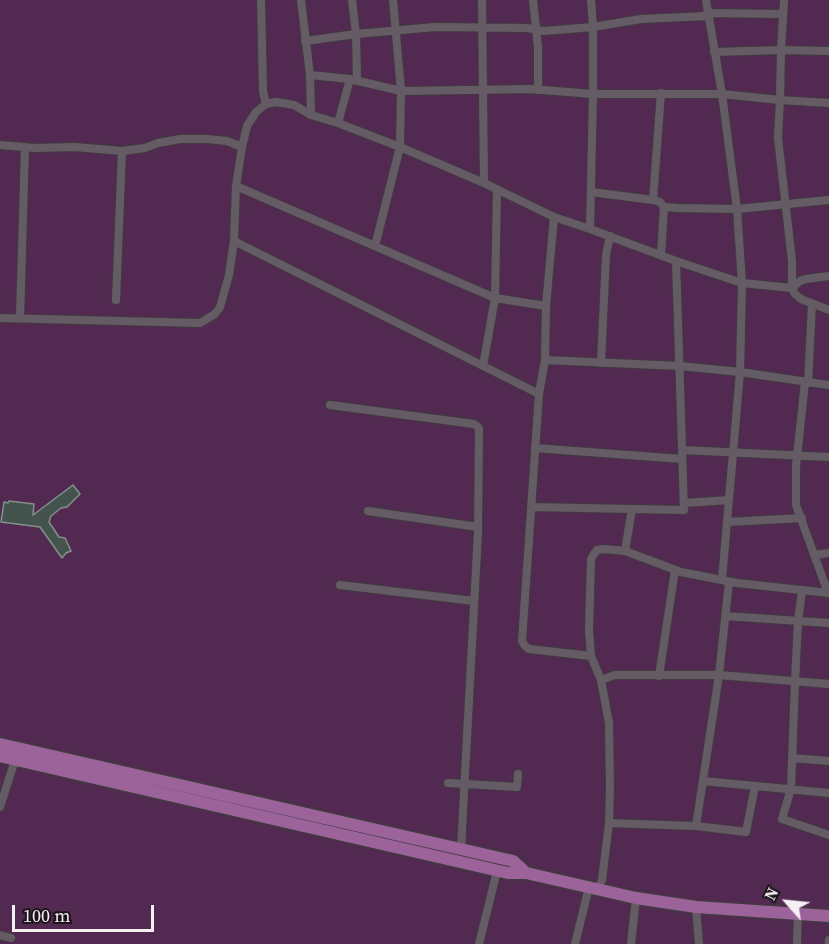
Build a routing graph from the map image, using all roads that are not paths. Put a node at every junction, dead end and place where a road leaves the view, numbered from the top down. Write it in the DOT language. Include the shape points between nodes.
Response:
graph roads {
  1 [pos="261,0"];
  2 [pos="301,0"];
  3 [pos="352,0"];
  4 [pos="393,0"];
  5 [pos="482,0"];
  6 [pos="533,0"];
  7 [pos="591,0"];
  8 [pos="706,0"];
  9 [pos="784,0"];
  10 [pos="708,14"];
  11 [pos="783,14"];
  12 [pos="483,27"];
  13 [pos="593,27"];
  14 [pos="396,30"];
  15 [pos="537,30"];
  16 [pos="356,34"];
  17 [pos="305,40"];
  18 [pos="781,50"];
  19 [pos="829,51"];
  20 [pos="714,52"];
  21 [pos="309,75"];
  22 [pos="354,80"];
  23 [pos="483,89"];
  24 [pos="538,90"];
  25 [pos="401,92"];
  26 [pos="661,93"];
  27 [pos="594,94"];
  28 [pos="722,94"];
  29 [pos="780,100"];
  30 [pos="829,103"];
  31 [pos="266,104"];
  32 [pos="310,115"];
  33 [pos="338,123"];
  34 [pos="0,145"];
  35 [pos="25,147"];
  36 [pos="242,147"];
  37 [pos="400,147"];
  38 [pos="122,151"];
  39 [pos="484,183"];
  40 [pos="236,186"];
  41 [pos="497,189"];
  42 [pos="591,192"];
  43 [pos="653,200"];
  44 [pos="829,200"];
  45 [pos="786,204"];
  46 [pos="664,207"];
  47 [pos="737,209"];
  48 [pos="554,217"];
  49 [pos="590,229"];
  50 [pos="610,236"];
  51 [pos="234,241"];
  52 [pos="375,246"];
  53 [pos="661,255"];
  54 [pos="676,261"];
  55 [pos="829,276"];
  56 [pos="742,283"];
  57 [pos="792,288"];
  58 [pos="495,298"];
  59 [pos="116,300"];
  60 [pos="812,304"];
  61 [pos="546,306"];
  62 [pos="829,310"];
  63 [pos="0,318"];
  64 [pos="20,318"];
  65 [pos="545,360"];
  66 [pos="601,363"];
  67 [pos="483,366"];
  68 [pos="680,366"];
  69 [pos="740,372"];
  70 [pos="807,382"];
  71 [pos="829,385"];
  72 [pos="539,394"];
  73 [pos="330,405"];
  74 [pos="535,448"];
  75 [pos="682,450"];
  76 [pos="733,452"];
  77 [pos="797,456"];
  78 [pos="829,457"];
  79 [pos="682,459"];
  80 [pos="729,500"];
  81 [pos="684,503"];
  82 [pos="531,507"];
  83 [pos="632,509"];
  84 [pos="368,511"];
  85 [pos="802,518"];
  86 [pos="727,522"];
  87 [pos="478,527"];
  88 [pos="625,551"];
  89 [pos="829,553"];
  90 [pos="815,555"];
  91 [pos="675,570"];
  92 [pos="725,581"];
  93 [pos="340,585"];
  94 [pos="802,591"];
  95 [pos="828,593"];
  96 [pos="474,601"];
  97 [pos="725,616"];
  98 [pos="798,621"];
  99 [pos="829,623"];
  100 [pos="591,656"];
  101 [pos="718,675"];
  102 [pos="659,676"];
  103 [pos="601,680"];
  104 [pos="795,682"];
  105 [pos="829,684"];
  106 [pos="0,744"];
  107 [pos="0,756"];
  108 [pos="792,758"];
  109 [pos="15,760"];
  110 [pos="829,760"];
  111 [pos="518,774"];
  112 [pos="703,781"];
  113 [pos="448,783"];
  114 [pos="465,784"];
  115 [pos="755,786"];
  116 [pos="791,789"];
  117 [pos="829,793"];
  118 [pos="0,807"];
  119 [pos="609,823"];
  120 [pos="696,826"];
  121 [pos="829,835"];
  122 [pos="461,849"];
  123 [pos="497,871"];
  124 [pos="526,873"];
  125 [pos="593,888"];
  126 [pos="636,898"];
  127 [pos="696,907"];
  128 [pos="798,914"];
  129 [pos="829,916"];
  130 [pos="0,935"];
  131 [pos="11,938"];
  132 [pos="479,944"];
  133 [pos="575,944"];
  134 [pos="631,944"];
  135 [pos="699,944"];
  136 [pos="797,944"];
  1 -- 31 [label="street"];
  2 -- 17 [label="street"];
  3 -- 16 [label="street"];
  4 -- 14 [label="street"];
  5 -- 12 [label="street"];
  6 -- 15 [label="street"];
  7 -- 13 [label="street"];
  8 -- 10 [label="street"];
  9 -- 11 [label="street"];
  10 -- 11 [label="street"];
  10 -- 13 [label="street"];
  10 -- 20 [label="street"];
  11 -- 18 [label="street"];
  12 -- 14 [label="street"];
  12 -- 15 [label="street"];
  12 -- 23 [label="street"];
  13 -- 15 [label="street"];
  13 -- 27 [label="street"];
  14 -- 16 [label="street"];
  14 -- 25 [label="street"];
  15 -- 24 [label="street"];
  16 -- 17 [label="street"];
  16 -- 22 [label="street"];
  17 -- 21 [label="street"];
  18 -- 19 [label="street"];
  18 -- 20 [label="street"];
  18 -- 29 [label="street"];
  20 -- 28 [label="street"];
  21 -- 22 [label="street"];
  21 -- 32 [label="street"];
  22 -- 25 [label="street"];
  22 -- 33 [label="street"];
  23 -- 24 [label="street"];
  23 -- 25 [label="street"];
  23 -- 39 [label="street"];
  24 -- 27 [label="street"];
  25 -- 37 [label="street"];
  26 -- 27 [label="street"];
  26 -- 28 [label="street"];
  26 -- 43 [label="street"];
  27 -- 42 [label="street"];
  28 -- 29 [label="street"];
  28 -- 47 [label="street"];
  29 -- 30 [label="street"];
  29 -- 45 [label="street" via="778,138"];
  31 -- 32 [label="street" via="294,105"];
  31 -- 36 [label="street" via="247,126"];
  32 -- 33 [label="street"];
  33 -- 37 [label="street"];
  34 -- 35 [label="street"];
  35 -- 38 [label="street"];
  35 -- 64 [label="street"];
  36 -- 38 [label="street" via="226,141 180,139"];
  36 -- 40 [label="street"];
  37 -- 39 [label="street"];
  37 -- 52 [label="street"];
  38 -- 59 [label="street"];
  39 -- 41 [label="street"];
  40 -- 51 [label="street"];
  40 -- 52 [label="street"];
  41 -- 48 [label="street"];
  41 -- 58 [label="street"];
  42 -- 43 [label="street"];
  42 -- 49 [label="street"];
  43 -- 46 [label="street"];
  44 -- 45 [label="street"];
  45 -- 47 [label="street"];
  45 -- 57 [label="street"];
  46 -- 47 [label="street"];
  46 -- 53 [label="street"];
  47 -- 56 [label="street"];
  48 -- 49 [label="street"];
  48 -- 61 [label="street"];
  49 -- 50 [label="street"];
  50 -- 53 [label="street"];
  50 -- 66 [label="street"];
  51 -- 64 [label="street" via="220,306 200,323"];
  51 -- 67 [label="street"];
  52 -- 58 [label="street"];
  53 -- 54 [label="street"];
  54 -- 56 [label="street"];
  54 -- 68 [label="street"];
  55 -- 57 [label="street" via="806,279"];
  56 -- 57 [label="street"];
  56 -- 69 [label="street"];
  57 -- 60 [label="street"];
  58 -- 61 [label="street"];
  58 -- 67 [label="street"];
  60 -- 62 [label="street"];
  60 -- 70 [label="street"];
  61 -- 65 [label="street"];
  63 -- 64 [label="street"];
  65 -- 66 [label="street"];
  65 -- 72 [label="street"];
  66 -- 68 [label="street"];
  67 -- 72 [label="street"];
  68 -- 69 [label="street"];
  68 -- 75 [label="street"];
  69 -- 70 [label="street"];
  69 -- 76 [label="street"];
  70 -- 71 [label="street"];
  70 -- 77 [label="street"];
  72 -- 74 [label="street"];
  73 -- 87 [label="street" via="474,424 479,428"];
  74 -- 79 [label="street"];
  74 -- 82 [label="street"];
  75 -- 76 [label="street"];
  75 -- 79 [label="street"];
  76 -- 77 [label="street"];
  76 -- 80 [label="street"];
  77 -- 78 [label="street"];
  77 -- 85 [label="street" via="796,505"];
  79 -- 81 [label="street"];
  80 -- 81 [label="street"];
  80 -- 86 [label="street"];
  81 -- 83 [label="street" via="684,510"];
  82 -- 83 [label="street"];
  82 -- 100 [label="street" via="522,641 529,649"];
  83 -- 88 [label="street"];
  84 -- 87 [label="street"];
  85 -- 86 [label="street"];
  85 -- 90 [label="street"];
  86 -- 92 [label="street"];
  87 -- 96 [label="street"];
  88 -- 91 [label="street"];
  88 -- 100 [label="street" via="597,550 591,559"];
  89 -- 90 [label="street"];
  90 -- 95 [label="street"];
  91 -- 92 [label="street"];
  91 -- 102 [label="street"];
  92 -- 94 [label="street"];
  92 -- 97 [label="street"];
  93 -- 96 [label="street"];
  94 -- 95 [label="street"];
  94 -- 98 [label="street"];
  96 -- 114 [label="street"];
  97 -- 98 [label="street"];
  97 -- 101 [label="street"];
  98 -- 99 [label="street"];
  98 -- 104 [label="street"];
  100 -- 103 [label="street"];
  101 -- 102 [label="street"];
  101 -- 104 [label="street"];
  101 -- 112 [label="street"];
  102 -- 103 [label="street" via="615,675"];
  103 -- 119 [label="street" via="609,723"];
  104 -- 105 [label="street"];
  104 -- 108 [label="street"];
  106 -- 122 [label="main road"];
  107 -- 109 [label="main road"];
  108 -- 110 [label="street"];
  108 -- 116 [label="street"];
  109 -- 118 [label="street"];
  109 -- 123 [label="main road"];
  111 -- 114 [label="street" via="517,787"];
  112 -- 115 [label="street"];
  112 -- 120 [label="street"];
  113 -- 114 [label="street"];
  114 -- 122 [label="street"];
  115 -- 116 [label="street"];
  115 -- 120 [label="street" via="747,832"];
  116 -- 117 [label="street"];
  116 -- 121 [label="street" via="782,819"];
  119 -- 120 [label="street"];
  119 -- 125 [label="street" via="602,880"];
  122 -- 124 [label="main road" via="513,861"];
  123 -- 124 [label="main road"];
  123 -- 132 [label="street"];
  124 -- 125 [label="main road"];
  125 -- 126 [label="main road"];
  125 -- 133 [label="street"];
  126 -- 127 [label="main road"];
  126 -- 134 [label="street"];
  127 -- 128 [label="main road"];
  127 -- 135 [label="street"];
  128 -- 129 [label="main road"];
  128 -- 136 [label="street"];
  130 -- 131 [label="street"];
}
